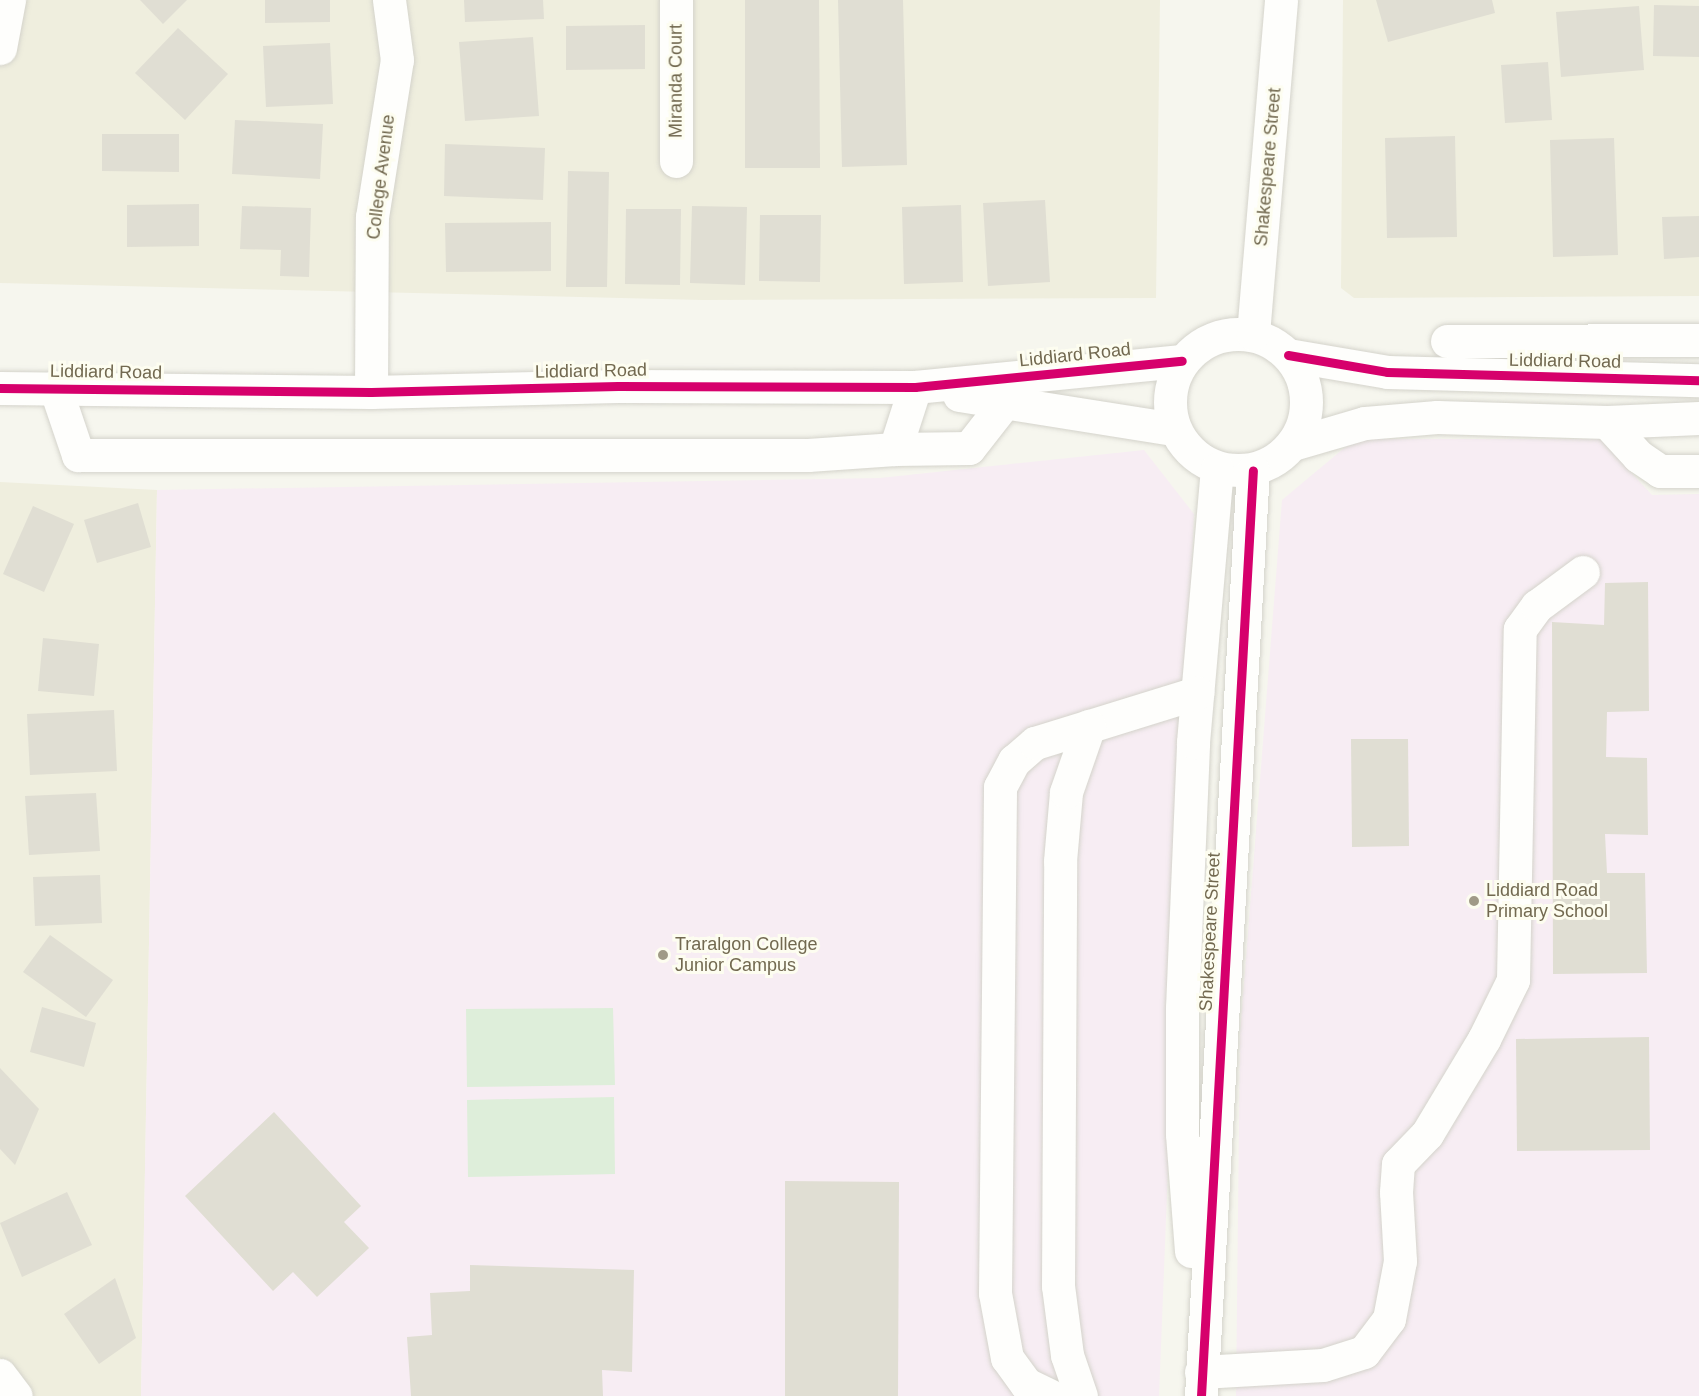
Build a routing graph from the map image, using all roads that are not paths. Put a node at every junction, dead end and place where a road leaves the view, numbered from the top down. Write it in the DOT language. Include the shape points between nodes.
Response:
graph roads {
  1 [pos="9,0"];
  2 [pos="389,0"];
  3 [pos="676,0"];
  4 [pos="1281,0"];
  5 [pos="0,48"];
  6 [pos="676,161"];
  7 [pos="1253,334"];
  8 [pos="1699,340"];
  9 [pos="1447,341"];
  10 [pos="1288,355"];
  11 [pos="1182,361"];
  12 [pos="1028,376"];
  13 [pos="1699,380"];
  14 [pos="56,387"];
  15 [pos="915,387"];
  16 [pos="0,388"];
  17 [pos="371,392"];
  18 [pos="1003,402"];
  19 [pos="1699,418"];
  20 [pos="1607,422"];
  21 [pos="1174,429"];
  22 [pos="1293,444"];
  23 [pos="895,449"];
  24 [pos="1217,469"];
  25 [pos="1253,470"];
  26 [pos="1699,471"];
  27 [pos="1583,572"];
  28 [pos="1197,693"];
  29 [pos="1089,726"];
  30 [pos="0,1375"];
  31 [pos="1201,1384"];
  32 [pos="16,1396"];
  33 [pos="1051,1396"];
  34 [pos="1081,1396"];
  1 -- 5 [label="street"];
  2 -- 17 [label="street, College Avenue" via="397,60 372,217"];
  3 -- 6 [label="street, Miranda Court"];
  4 -- 7 [label="street, Shakespeare Street"];
  7 -- 10 [label="street"];
  7 -- 11 [label="street" via="1220,335 1198,345"];
  8 -- 9 [label="street, Liddiard Road"];
  10 -- 13 [label="street, Liddiard Road" via="1387,372"];
  10 -- 22 [label="street" via="1301,375 1307,402 1303,425"];
  11 -- 12 [label="street, Liddiard Road"];
  11 -- 21 [label="street" via="1170,403"];
  12 -- 15 [label="street, Liddiard Road"];
  12 -- 18 [label="street"];
  14 -- 16 [label="street, Liddiard Road"];
  14 -- 17 [label="street, Liddiard Road"];
  14 -- 23 [label="street, Liddiard Road" via="78,455 808,455"];
  15 -- 17 [label="street, Liddiard Road" via="618,386"];
  15 -- 18 [label="street, Liddiard Road"];
  15 -- 23 [label="street"];
  18 -- 21 [label="street, Liddiard Road"];
  18 -- 23 [label="street" via="969,448"];
  19 -- 20 [label="street"];
  20 -- 22 [label="street" via="1437,417 1365,423"];
  20 -- 26 [label="street" via="1638,456 1660,471"];
  21 -- 24 [label="street" via="1187,450"];
  22 -- 25 [label="street" via="1275,460"];
  24 -- 25 [label="street"];
  24 -- 28 [label="street, Shakespeare Street"];
  25 -- 31 [label="street, Shakespeare Street"];
  27 -- 31 [label="street" via="1537,606 1520,629 1513,980 1484,1039 1427,1134 1398,1164 1400,1261 1389,1319 1364,1352 1323,1365"];
  28 -- 29 [label="street"];
  28 -- 31 [label="street, Shakespeare Street" via="1182,1008 1182,1134"];
  29 -- 33 [label="street" via="1035,743 1023,751 1006,773 998,803 995,1293 1006,1359 1026,1384"];
  29 -- 34 [label="street" via="1066,792 1060,861 1058,1286 1065,1344"];
  30 -- 32 [label="street"];
}
